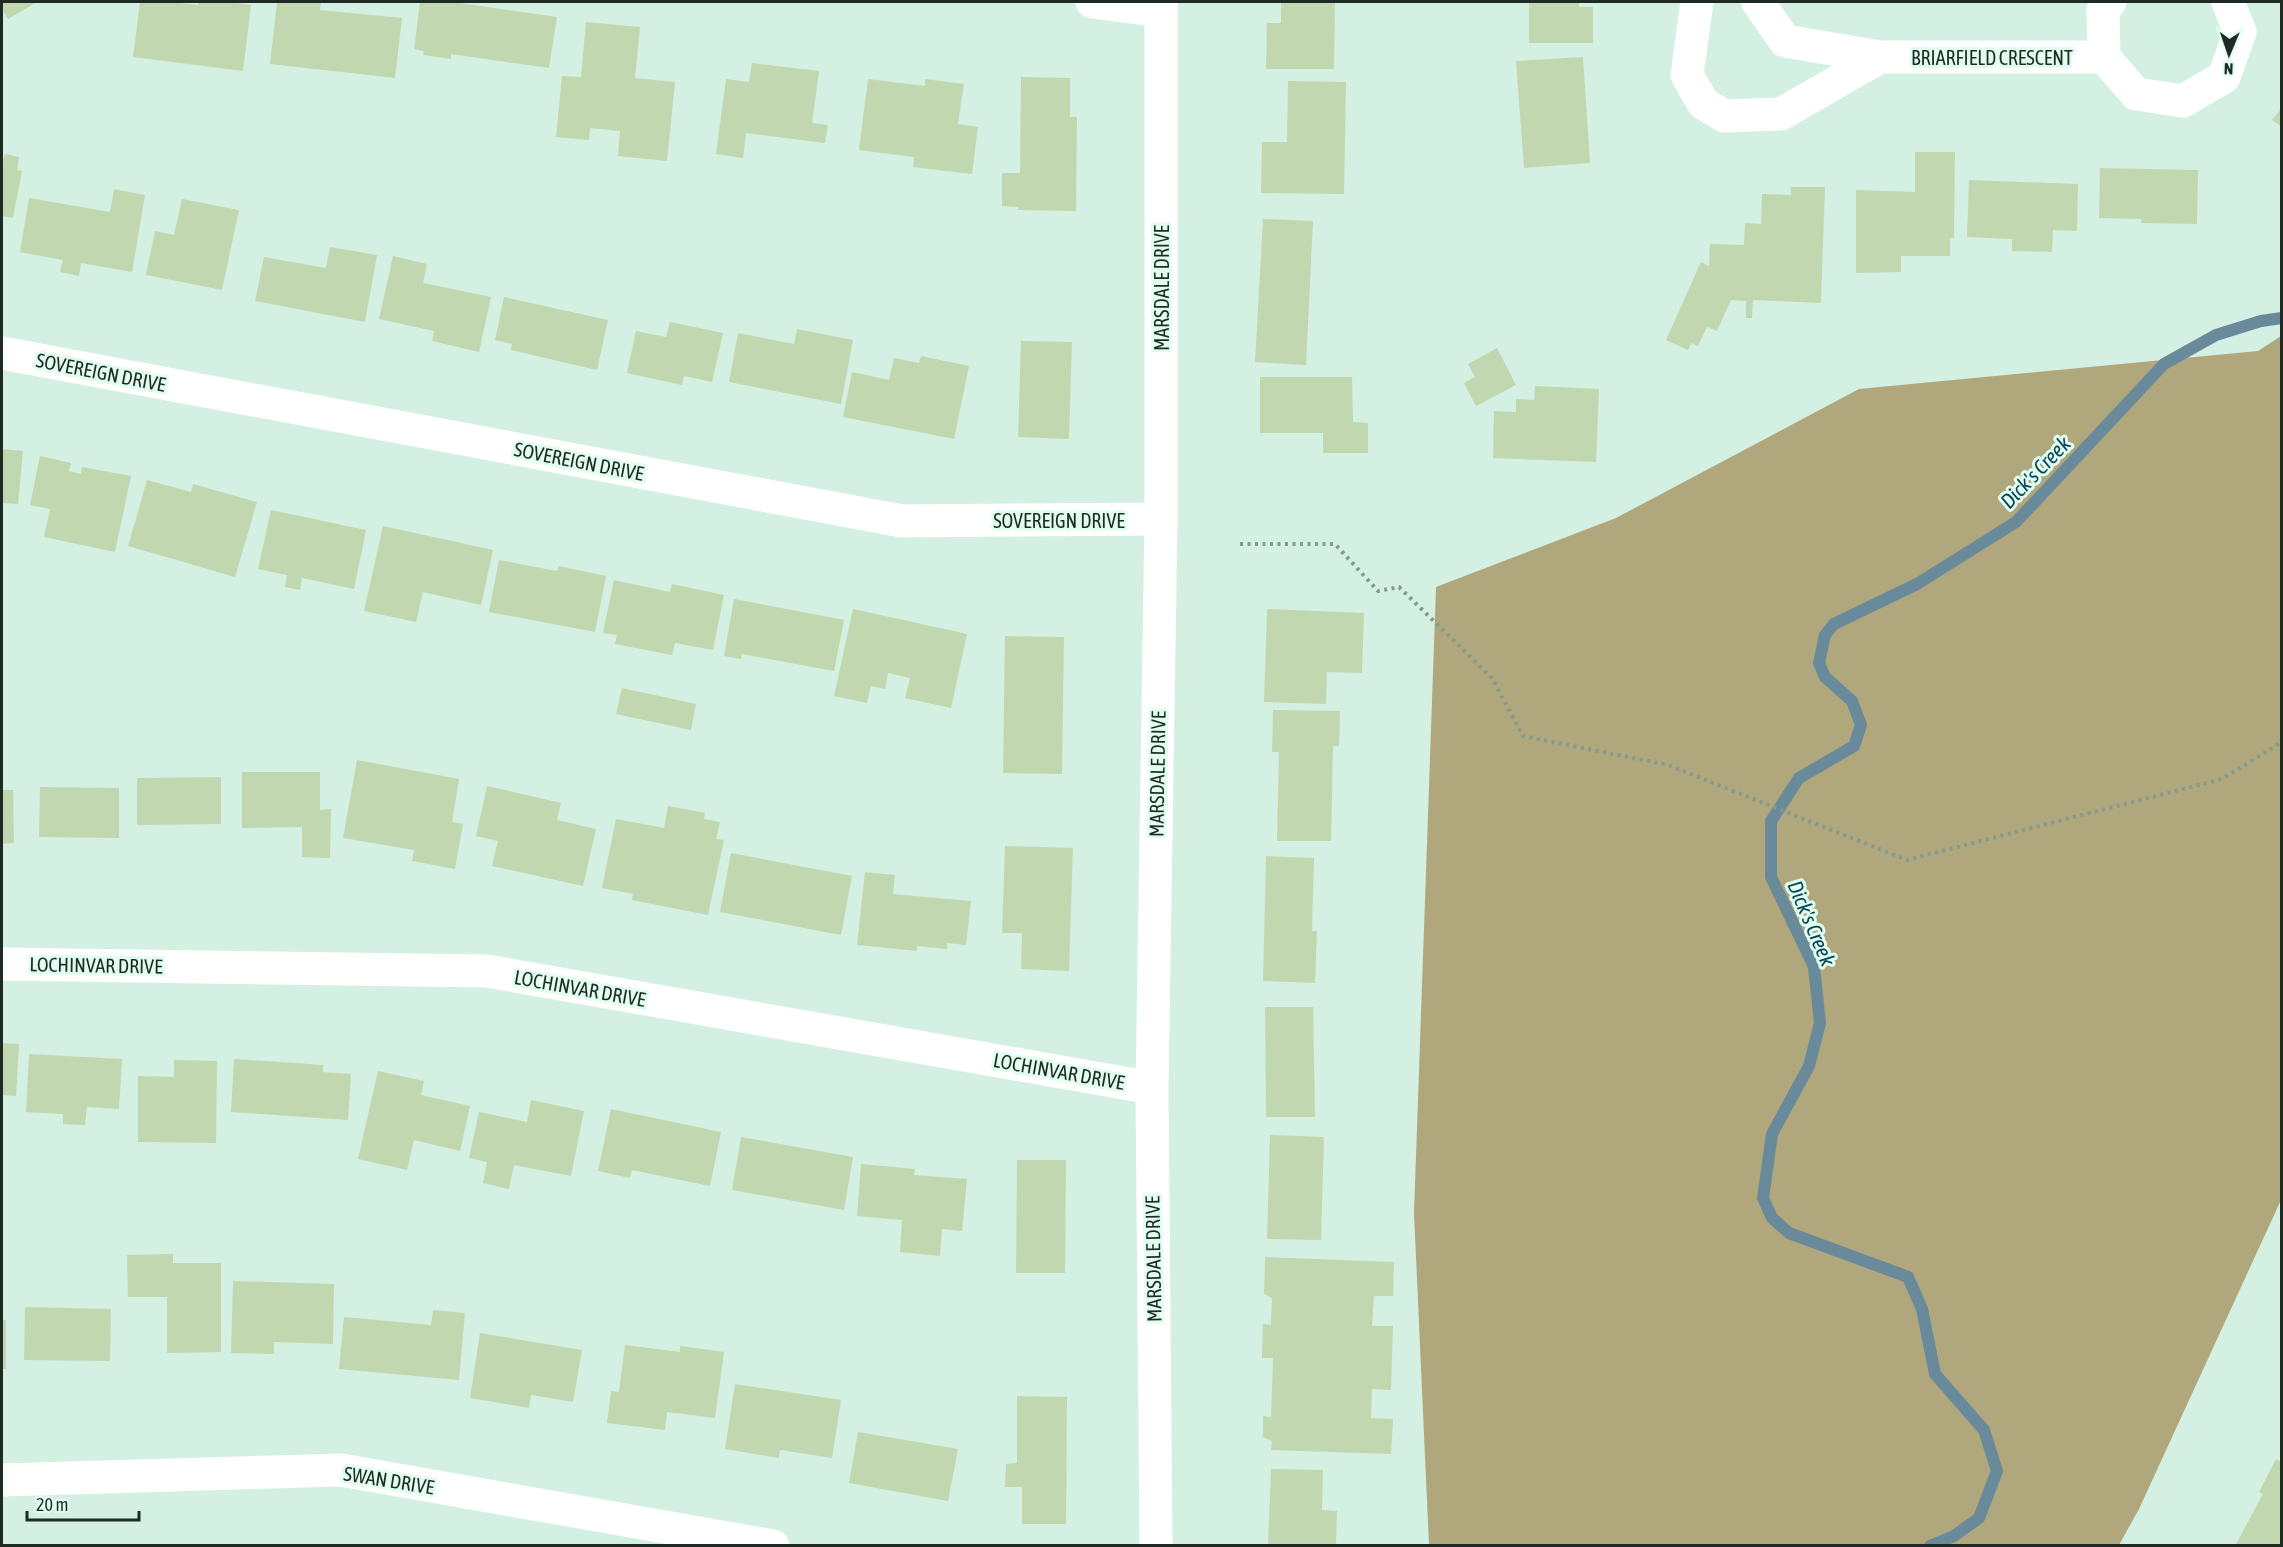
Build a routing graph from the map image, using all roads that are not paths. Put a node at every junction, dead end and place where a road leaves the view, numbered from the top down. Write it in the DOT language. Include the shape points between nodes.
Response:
graph roads {
  1 [pos="1092,2"];
  2 [pos="1697,2"];
  3 [pos="1758,2"];
  4 [pos="2110,2"];
  5 [pos="2228,2"];
  6 [pos="1161,6"];
  7 [pos="1880,57"];
  8 [pos="2104,57"];
  9 [pos="2,353"];
  10 [pos="1161,519"];
  11 [pos="2,964"];
  12 [pos="1152,1088"];
  13 [pos="2,1480"];
  14 [pos="773,1545"];
  15 [pos="1156,1545"];
  1 -- 6 [label="street"];
  2 -- 7 [label="street, BRIARFIELD CRESCENT" via="1688,75 1703,104 1724,116 1781,114"];
  3 -- 7 [label="street, BRIARFIELD CRESCENT" via="1785,41"];
  4 -- 8 [label="street" via="2103,10"];
  5 -- 8 [label="street" via="2240,32 2224,77 2183,101 2136,94"];
  6 -- 10 [label="street, MARSDALE DRIVE"];
  7 -- 8 [label="street, BRIARFIELD CRESCENT"];
  9 -- 10 [label="street, SOVEREIGN DRIVE" via="902,521"];
  10 -- 12 [label="street, MARSDALE DRIVE"];
  11 -- 12 [label="street, LOCHINVAR DRIVE" via="487,971"];
  12 -- 15 [label="street, MARSDALE DRIVE"];
  13 -- 14 [label="street, SWAN DRIVE" via="341,1470"];
}
